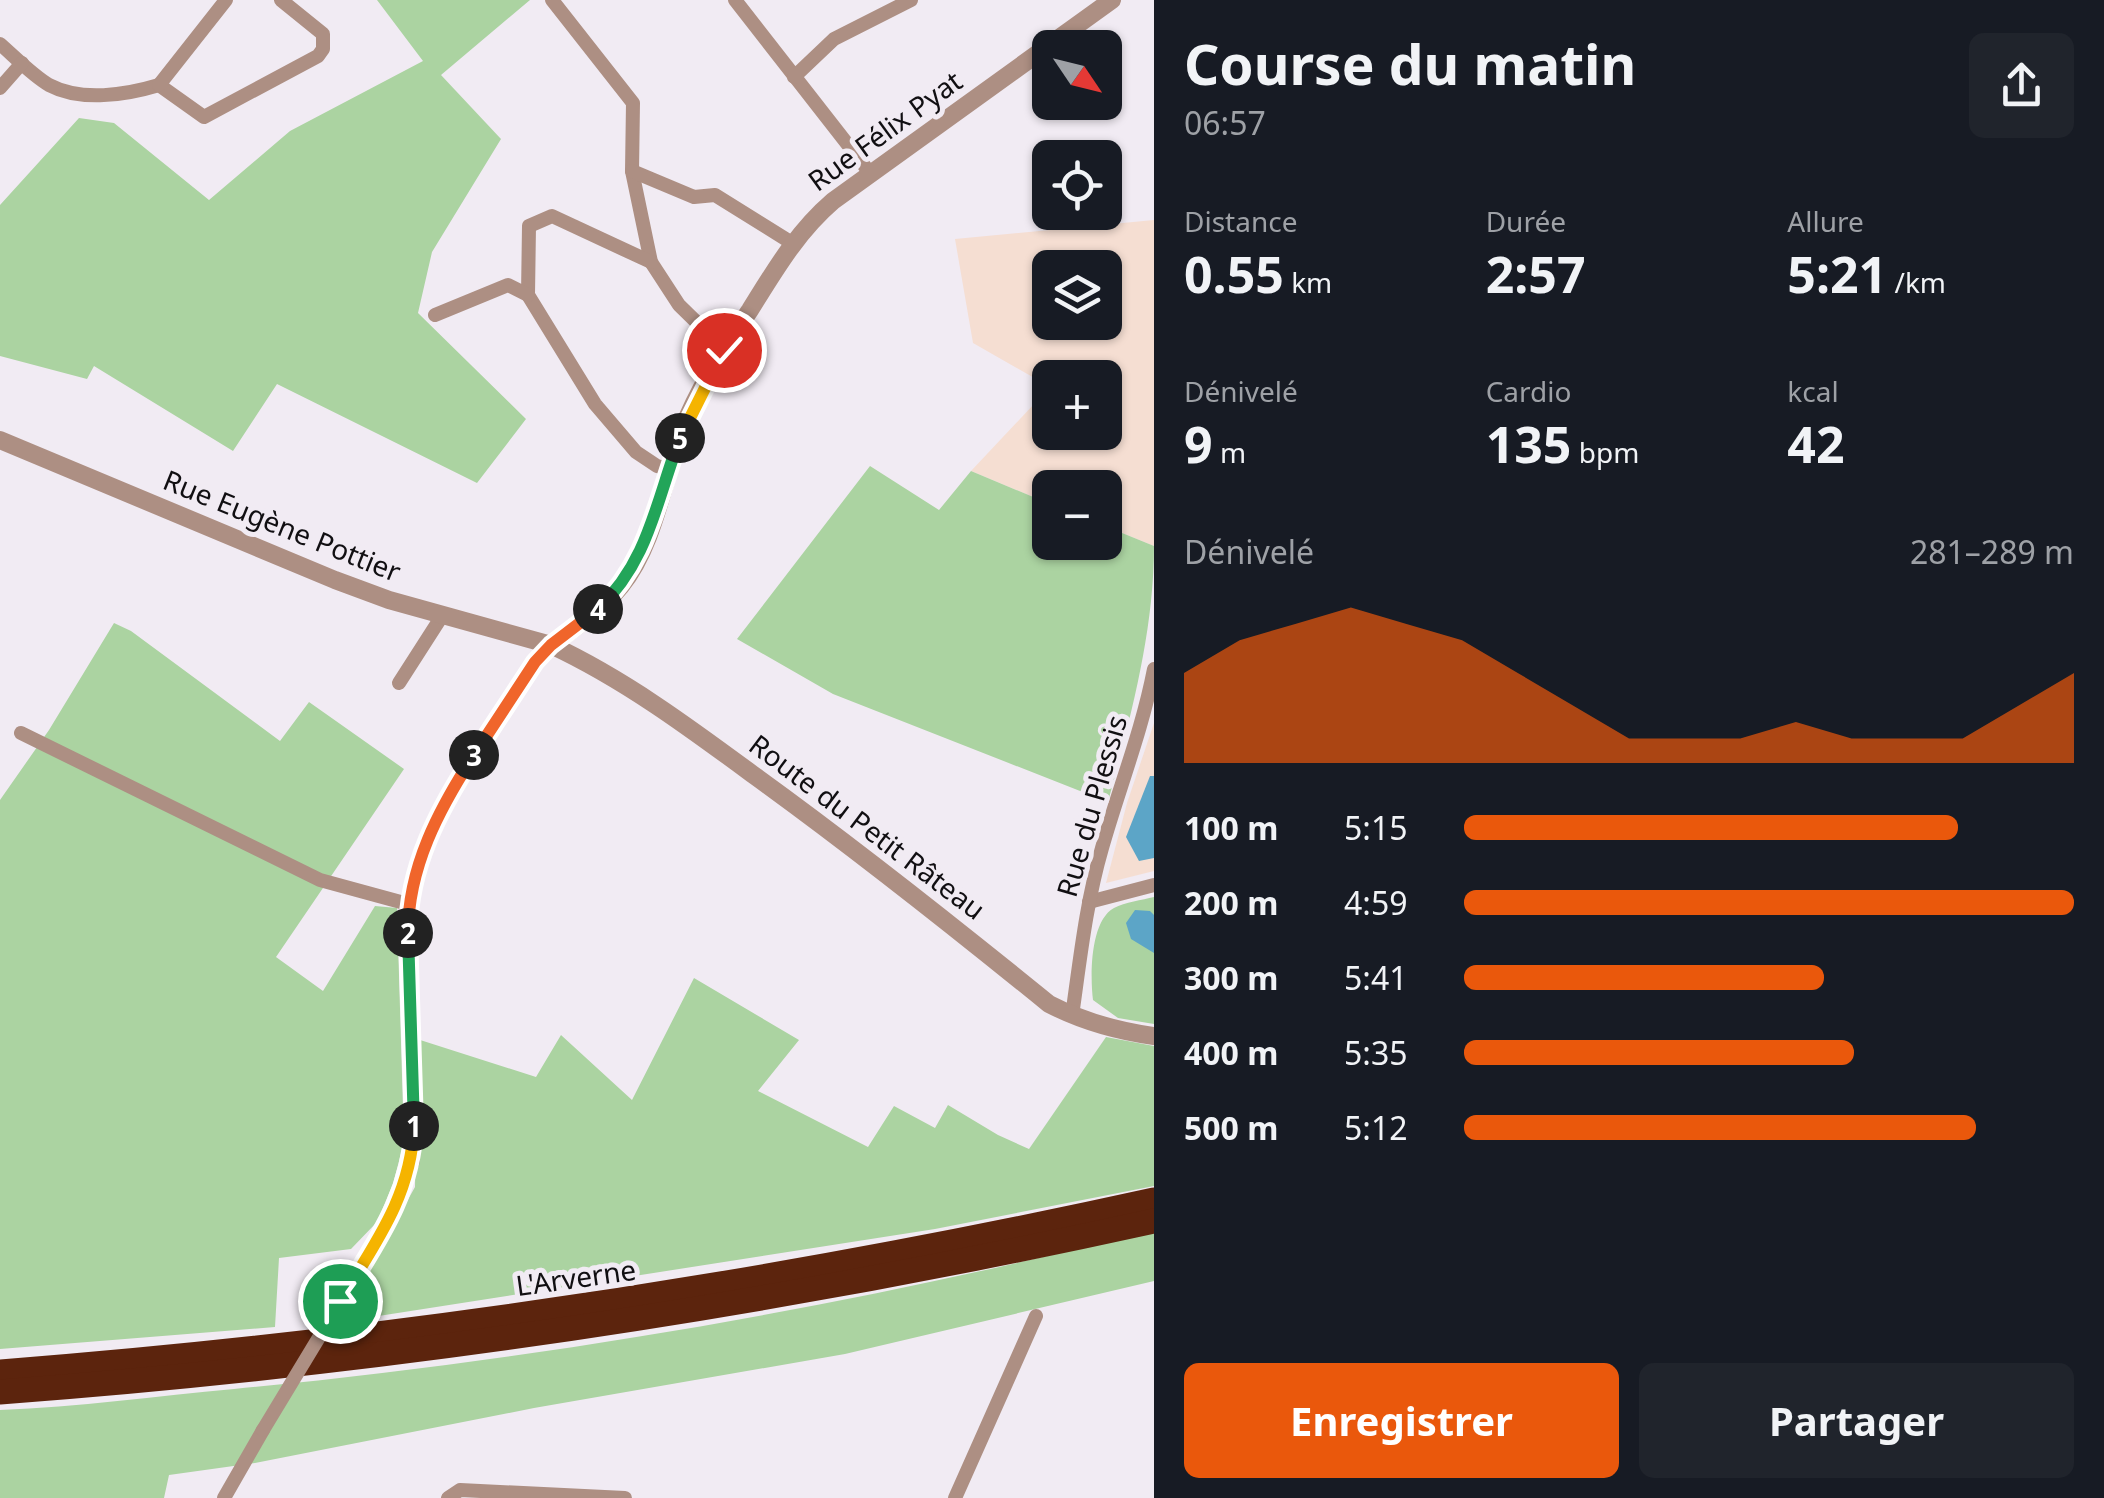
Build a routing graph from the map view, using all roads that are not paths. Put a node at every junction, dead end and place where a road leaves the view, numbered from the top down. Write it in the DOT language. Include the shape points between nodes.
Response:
graph roads {
  1 [pos="226,0"];
  2 [pos="281,0"];
  3 [pos="552,0"];
  4 [pos="736,0"];
  5 [pos="911,0"];
  6 [pos="1112,0"];
  7 [pos="0,44"];
  8 [pos="22,63"];
  9 [pos="794,77"];
  10 [pos="159,85"];
  11 [pos="0,88"];
  12 [pos="632,171"];
  13 [pos="870,174"];
  14 [pos="792,243"];
  15 [pos="651,262"];
  16 [pos="528,296"];
  17 [pos="436,315"];
  18 [pos="724,350"];
  19 [pos="0,440"];
  20 [pos="668,470"];
  21 [pos="442,616"];
  22 [pos="551,645"];
  23 [pos="1154,669"];
  24 [pos="399,682"];
  25 [pos="21,733"];
  26 [pos="1154,885"];
  27 [pos="1089,902"];
  28 [pos="408,904"];
  29 [pos="1072,1016"];
  30 [pos="1154,1036"];
  31 [pos="1154,1200"];
  32 [pos="1154,1221"];
  33 [pos="1036,1316"];
  34 [pos="0,1372"];
  35 [pos="0,1392"];
  36 [pos="224,1498"];
  37 [pos="448,1498"];
  38 [pos="624,1498"];
  39 [pos="956,1498"];
  1 -- 10 [label="street"];
  2 -- 10 [label="street" via="322,34 318,56 204,117"];
  3 -- 12 [label="street" via="632,103"];
  4 -- 9 [label="street"];
  5 -- 9 [label="street" via="834,40"];
  6 -- 13 [label="street, Rue Félix Pyat"];
  7 -- 8 [label="street"];
  8 -- 10 [label="street" via="50,85 86,95"];
  8 -- 11 [label="street"];
  9 -- 13 [label="street"];
  12 -- 14 [label="street" via="694,197 715,195"];
  12 -- 15 [label="street"];
  13 -- 14 [label="street, Rue Félix Pyat"];
  14 -- 18 [label="street, Rue Félix Pyat"];
  15 -- 16 [label="street" via="552,216 530,226"];
  15 -- 18 [label="street" via="679,305"];
  16 -- 17 [label="street" via="508,285"];
  16 -- 20 [label="street" via="595,404 636,452"];
  18 -- 20 [label="street, Rue Félix Pyat"];
  19 -- 21 [label="street, Rue Eugène Pottier" via="335,580"];
  20 -- 22 [label="street, Rue Félix Pyat" via="638,560 622,585"];
  21 -- 22 [label="street, Rue Eugène Pottier"];
  21 -- 24 [label="street"];
  22 -- 28 [label="street" via="445,800"];
  22 -- 29 [label="street, Route du Petit Râteau" via="677,719"];
  23 -- 27 [label="street, Rue du Plessis"];
  25 -- 28 [label="street" via="320,880"];
  26 -- 27 [label="street"];
  27 -- 29 [label="street, Rue du Plessis"];
  28 -- 36 [label="street, bridge" via="412,1160 393,1212"];
  29 -- 30 [label="street, Route du Petit Râteau"];
  31 -- 34 [label="highway, L'Arverne" via="874,1259 570,1310"];
  32 -- 35 [label="highway, L'Arverne" via="883,1277 574,1329 285,1366"];
  33 -- 39 [label="street"];
  37 -- 38 [label="street" via="460,1490"];
}
